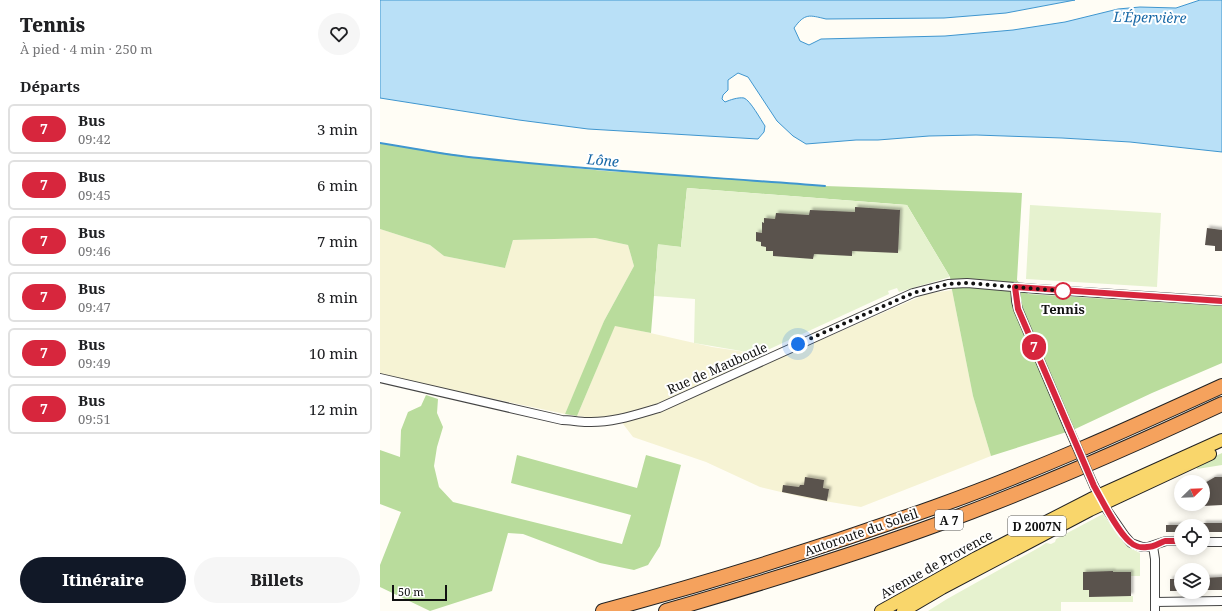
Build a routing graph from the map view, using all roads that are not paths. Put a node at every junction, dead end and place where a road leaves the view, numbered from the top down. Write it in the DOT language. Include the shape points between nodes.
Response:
graph roads {
  1 [pos="1015,287"];
  2 [pos="1222,301"];
  3 [pos="380,378"];
  4 [pos="1222,386"];
  5 [pos="1222,404"];
  6 [pos="1222,440"];
  7 [pos="1222,449"];
  8 [pos="1099,495"];
  9 [pos="1174,541"];
  10 [pos="1210,542"];
  11 [pos="1222,542"];
  12 [pos="1151,547"];
  13 [pos="1222,600"];
  14 [pos="1155,602"];
  15 [pos="603,611"];
  16 [pos="666,611"];
  17 [pos="881,611"];
  18 [pos="903,611"];
  19 [pos="1155,611"];
  1 -- 2 [label="street, Rue de Mauboule"];
  1 -- 3 [label="street, Rue de Mauboule" via="948,284 913,293 659,408 602,422 562,420"];
  1 -- 8 [label="street, bridge" via="1018,309"];
  4 -- 15 [label="highway, Autoroute du Soleil / A 7" via="1063,456 936,506 836,542 735,574"];
  5 -- 16 [label="highway, Autoroute du Soleil / A 7" via="1068,473 942,523 739,590"];
  6 -- 8 [label="main road, Avenue de Provence / D 2007N"];
  7 -- 8 [label="main road, Avenue de Provence / D 2007N"];
  8 -- 12 [label="street" via="1131,543"];
  8 -- 17 [label="main road, Avenue de Provence / D 2007N" via="976,558"];
  8 -- 18 [label="main road, Avenue de Provence / D 2007N"];
  9 -- 12 [label="street" via="1166,541"];
  10 -- 11 [label="street"];
  12 -- 14 [label="street" via="1155,559"];
  13 -- 14 [label="street"];
  14 -- 19 [label="street"];
}
